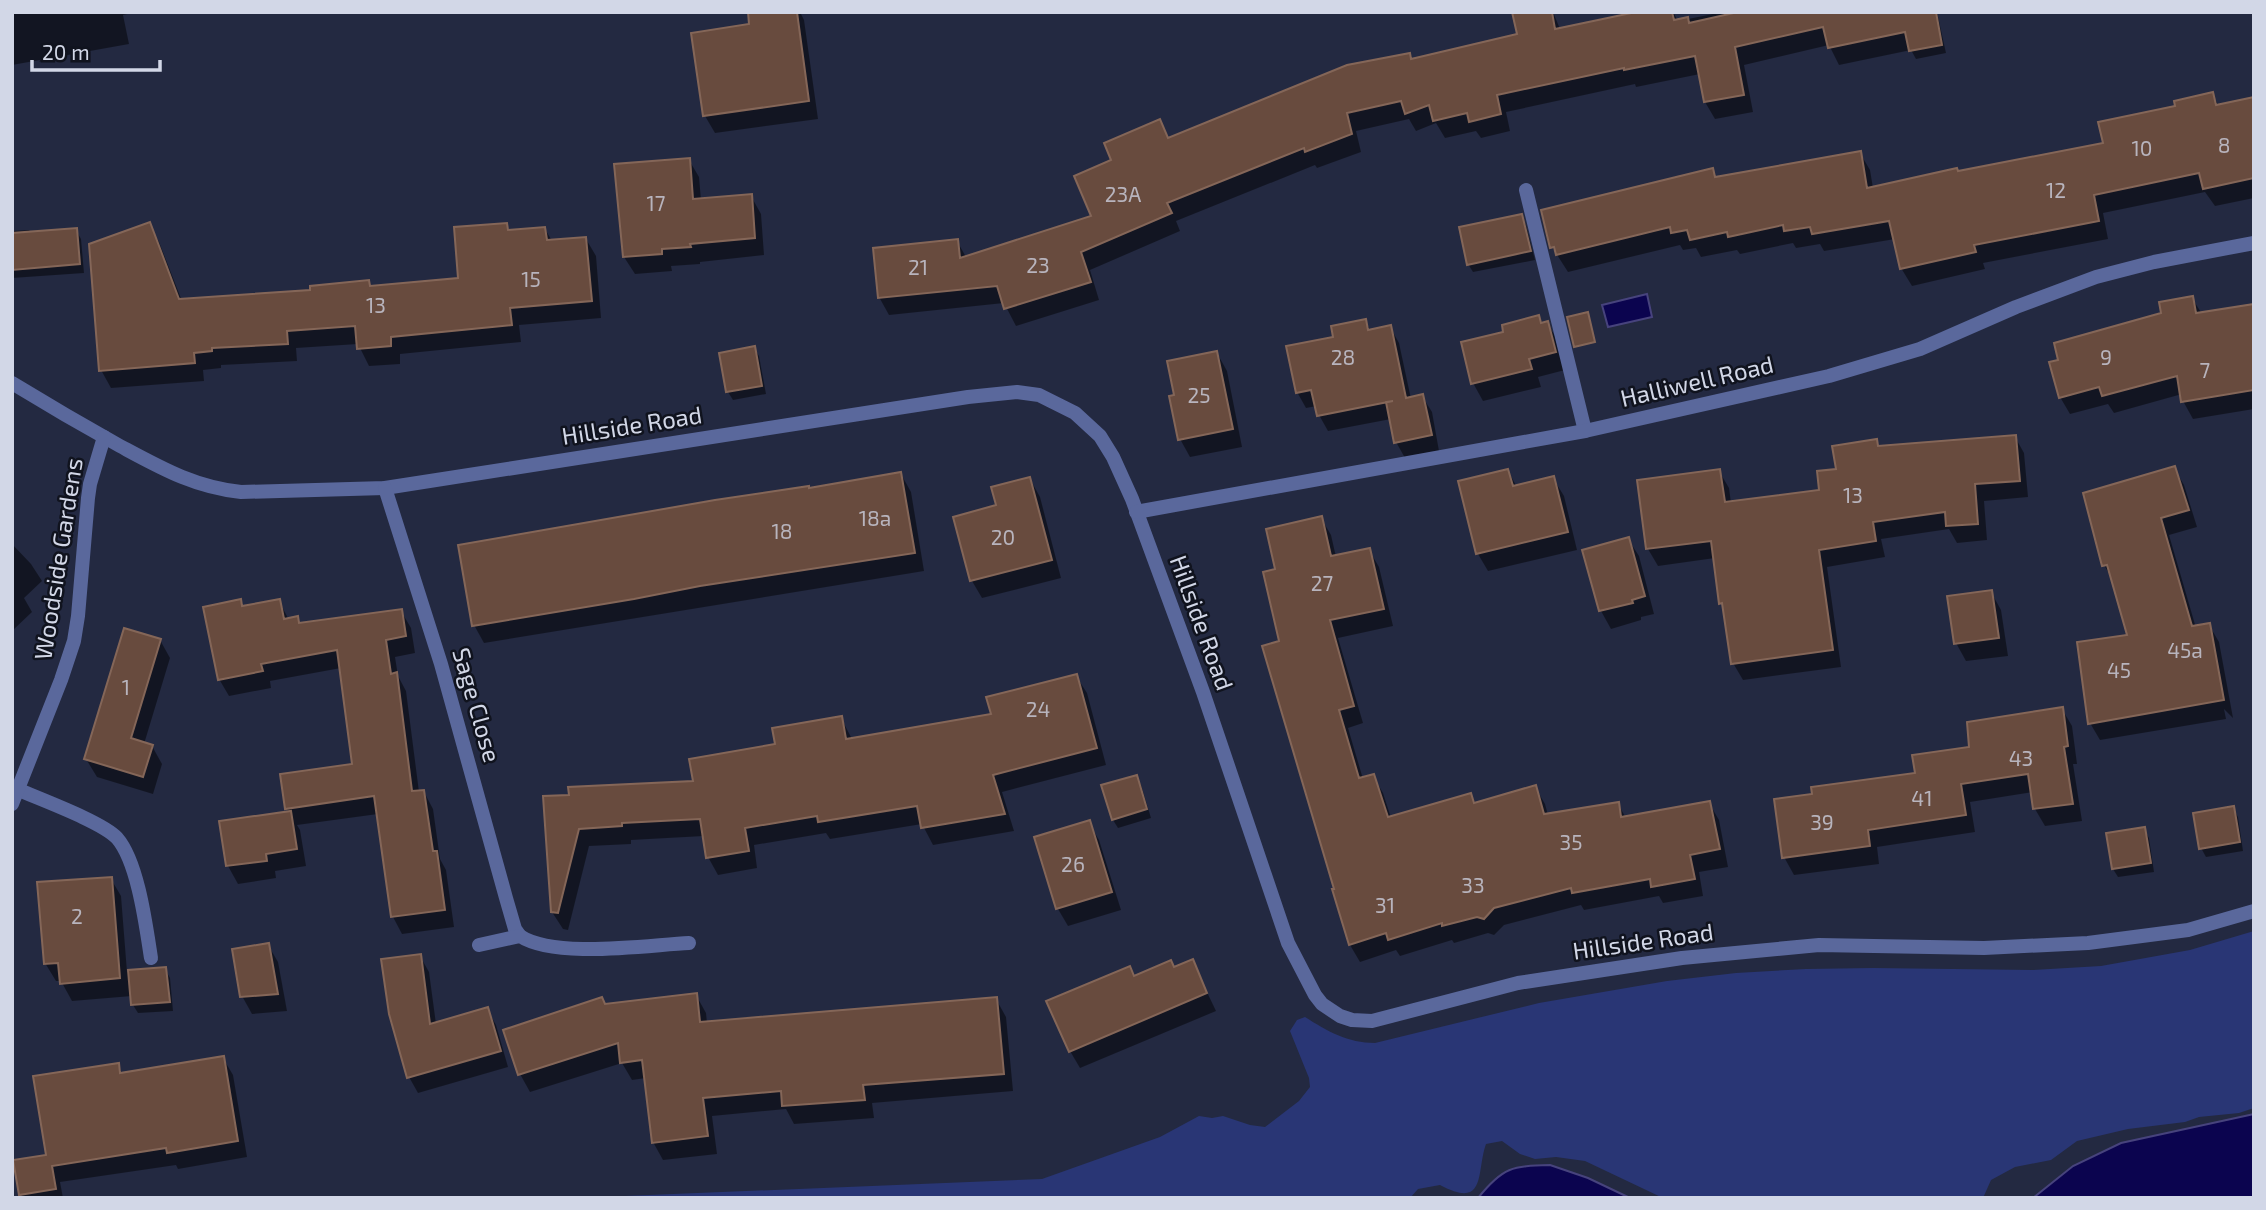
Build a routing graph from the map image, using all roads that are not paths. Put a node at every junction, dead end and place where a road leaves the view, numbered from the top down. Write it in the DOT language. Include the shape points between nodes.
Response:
graph roads {
  1 [pos="1526,190"];
  2 [pos="2254,243"];
  3 [pos="12,383"];
  4 [pos="1585,431"];
  5 [pos="104,437"];
  6 [pos="385,488"];
  7 [pos="1136,512"];
  8 [pos="19,790"];
  9 [pos="12,804"];
  10 [pos="2254,911"];
  11 [pos="520,936"];
  12 [pos="690,943"];
  13 [pos="480,945"];
  14 [pos="151,958"];
  1 -- 4 [label="street"];
  2 -- 4 [label="street, Halliwell Road" via="2096,277 1920,349 1829,376"];
  3 -- 5 [label="street, Hillside Road"];
  4 -- 7 [label="street, Halliwell Road"];
  5 -- 6 [label="street, Hillside Road" via="178,477 219,490"];
  5 -- 8 [label="street, Woodside Gardens" via="90,484 74,641"];
  6 -- 7 [label="street, Hillside Road" via="1017,392 1057,403 1100,436"];
  6 -- 11 [label="street, Sage Close"];
  7 -- 10 [label="street, Hillside Road" via="1203,691 1288,943 1315,995 1340,1016 1372,1021 1518,983 1682,958 1819,945 1984,948 2088,943 2188,930"];
  8 -- 9 [label="street, Woodside Gardens"];
  8 -- 14 [label="street" via="116,836 128,855"];
  11 -- 12 [label="street" via="568,949"];
  11 -- 13 [label="street"];
}
